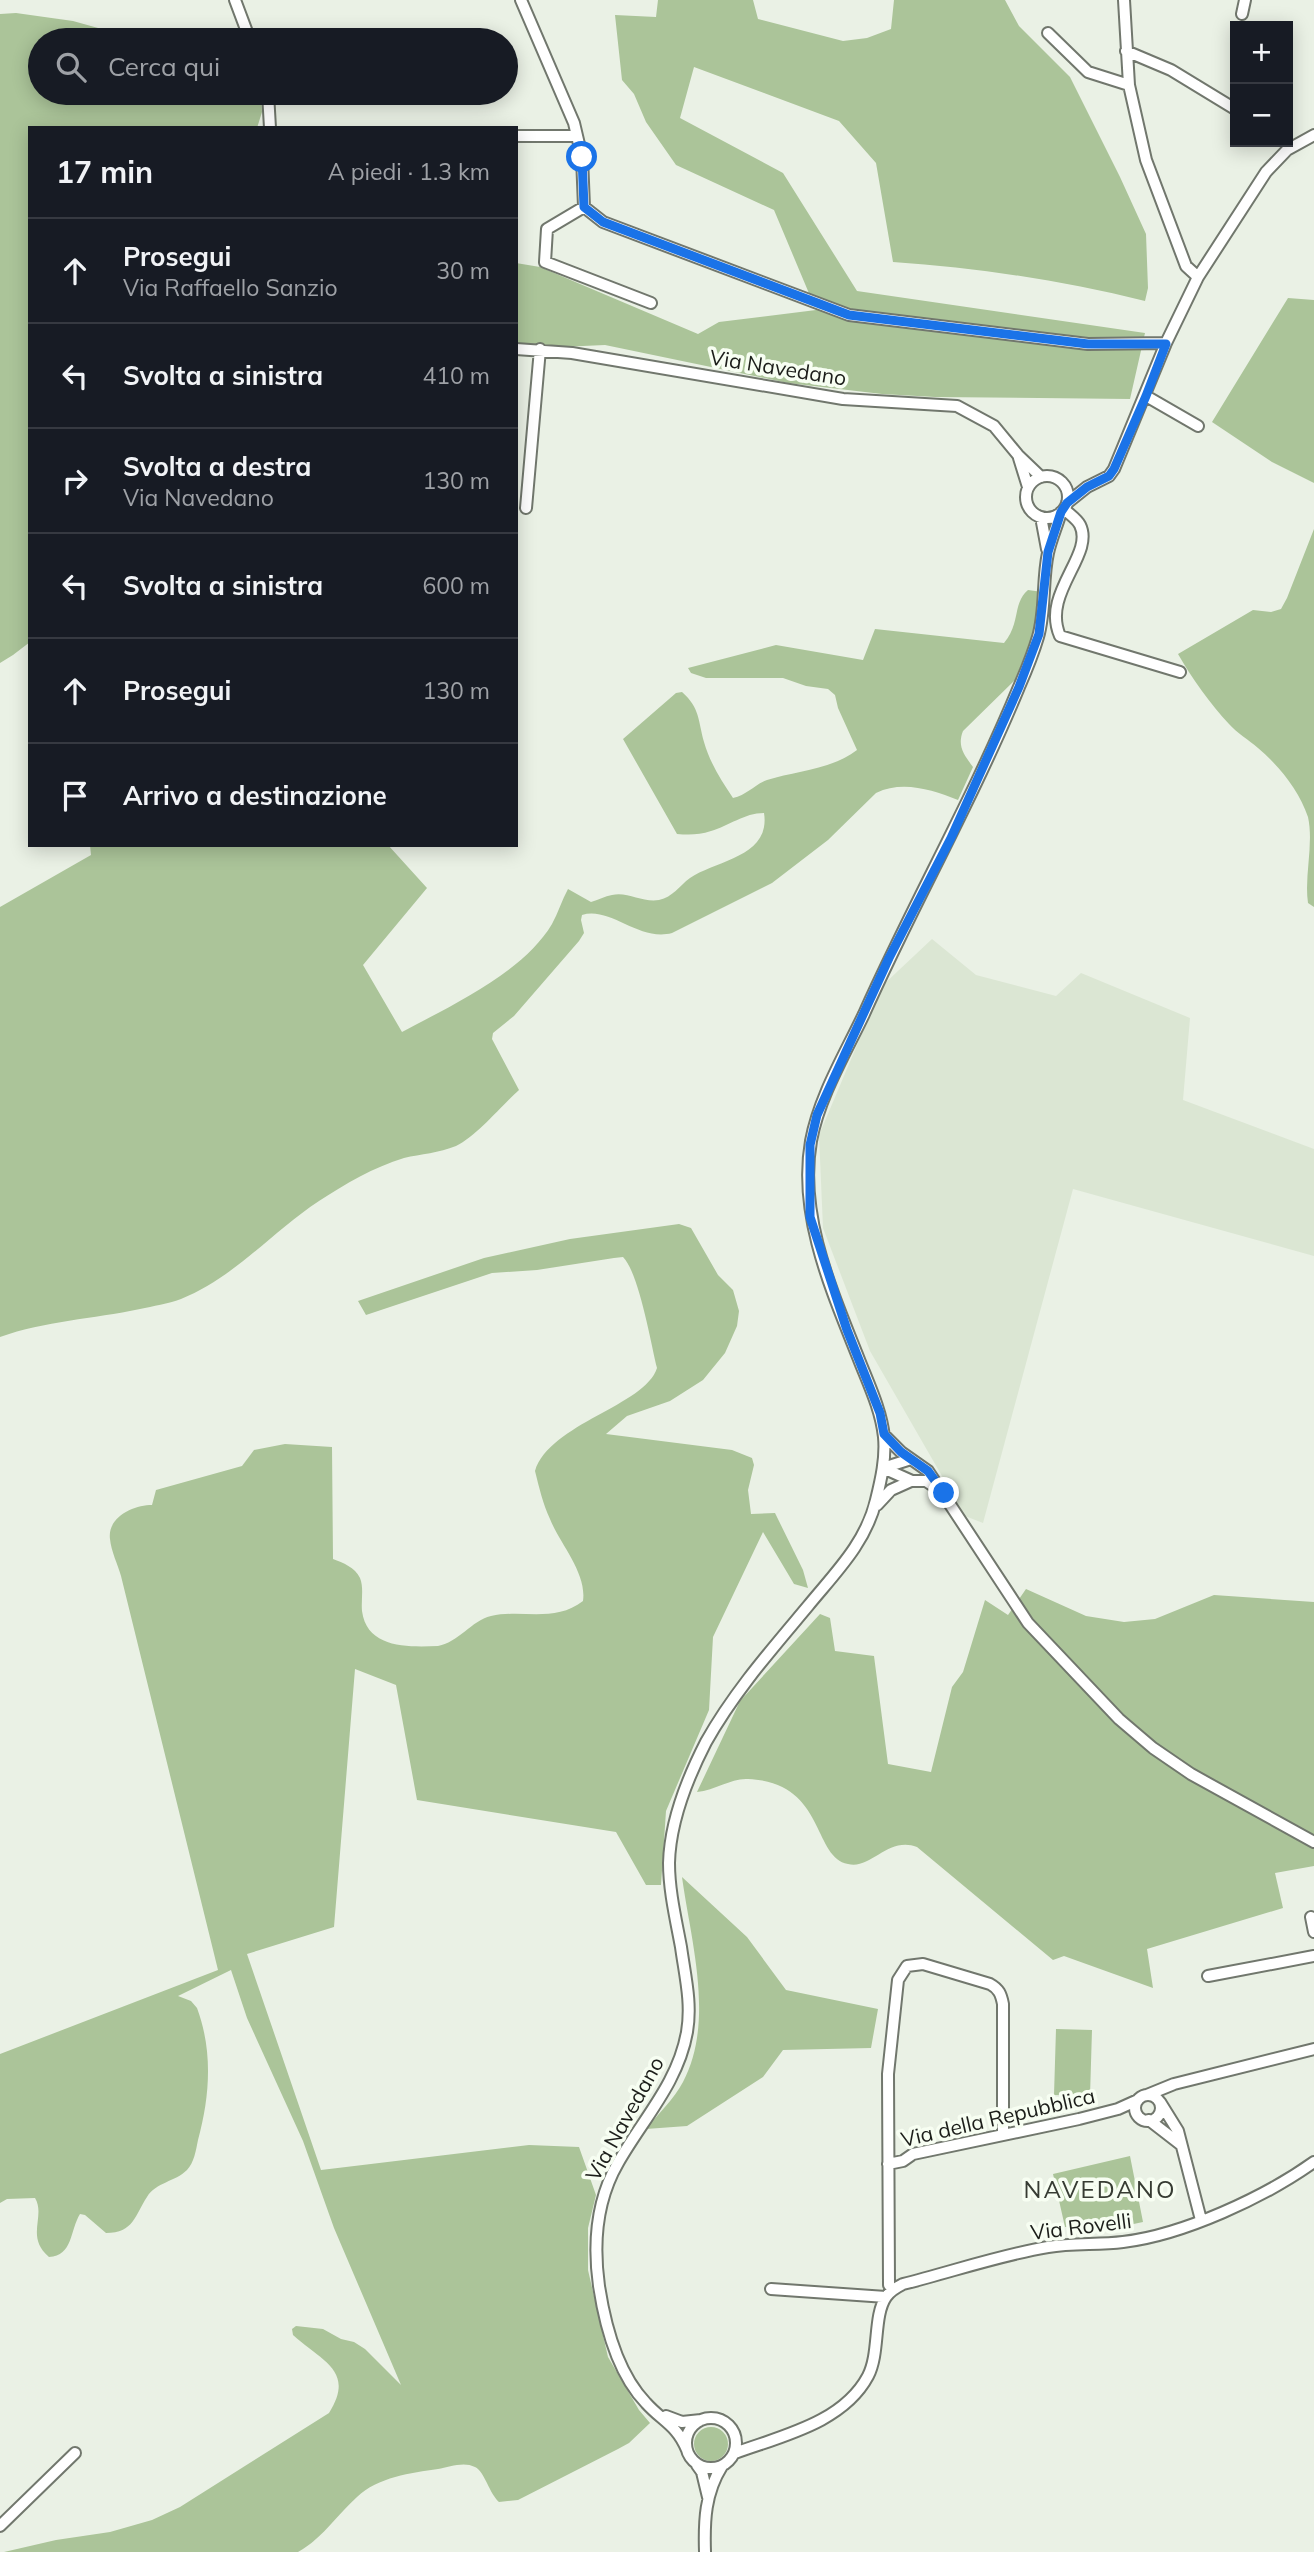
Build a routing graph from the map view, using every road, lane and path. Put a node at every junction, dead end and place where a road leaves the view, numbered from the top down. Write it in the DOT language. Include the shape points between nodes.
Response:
graph roads {
  1 [pos="235,0"];
  2 [pos="521,0"];
  3 [pos="1124,0"];
  4 [pos="1245,0"];
  5 [pos="1241,14"];
  6 [pos="246,28"];
  7 [pos="1048,33"];
  8 [pos="1126,51"];
  9 [pos="1129,85"];
  10 [pos="269,105"];
  11 [pos="1230,106"];
  12 [pos="270,126"];
  13 [pos="518,135"];
  14 [pos="1314,135"];
  15 [pos="577,136"];
  16 [pos="1293,139"];
  17 [pos="1297,144"];
  18 [pos="584,207"];
  19 [pos="1198,277"];
  20 [pos="651,303"];
  21 [pos="1166,344"];
  22 [pos="518,349"];
  23 [pos="540,349"];
  24 [pos="1146,396"];
  25 [pos="1198,426"];
  26 [pos="1018,455"];
  27 [pos="1041,477"];
  28 [pos="1063,483"];
  29 [pos="1028,487"];
  30 [pos="1087,487"];
  31 [pos="526,508"];
  32 [pos="1064,508"];
  33 [pos="1041,517"];
  34 [pos="1048,552"];
  35 [pos="1180,672"];
  36 [pos="884,1434"];
  37 [pos="911,1459"];
  38 [pos="883,1468"];
  39 [pos="912,1481"];
  40 [pos="944,1493"];
  41 [pos="875,1507"];
  42 [pos="1314,1842"];
  43 [pos="1311,1917"];
  44 [pos="1314,1932"];
  45 [pos="1314,1956"];
  46 [pos="1208,1976"];
  47 [pos="1314,2049"];
  48 [pos="1142,2097"];
  49 [pos="1160,2102"];
  50 [pos="1118,2109"];
  51 [pos="1137,2114"];
  52 [pos="1149,2120"];
  53 [pos="1003,2134"];
  54 [pos="1182,2146"];
  55 [pos="1314,2162"];
  56 [pos="888,2164"];
  57 [pos="1201,2220"];
  58 [pos="771,2289"];
  59 [pos="889,2293"];
  60 [pos="656,2413"];
  61 [pos="701,2420"];
  62 [pos="733,2430"];
  63 [pos="769,2440"];
  64 [pos="687,2450"];
  65 [pos="75,2453"];
  66 [pos="735,2453"];
  67 [pos="695,2463"];
  68 [pos="722,2466"];
  69 [pos="708,2497"];
  70 [pos="0,2526"];
  71 [pos="705,2552"];
  1 -- 6 [label="street"];
  2 -- 15 [label="street"];
  3 -- 8 [label="street"];
  4 -- 5 [label="street"];
  7 -- 9 [label="street" via="1088,72"];
  8 -- 9 [label="street"];
  8 -- 11 [label="street" via="1171,70"];
  9 -- 19 [label="street" via="1146,160 1186,266"];
  10 -- 12 [label="street"];
  13 -- 15 [label="street"];
  14 -- 17 [label="street"];
  15 -- 18 [label="street"];
  16 -- 17 [label="street"];
  17 -- 19 [label="street" via="1266,172"];
  18 -- 20 [label="street" via="547,229 545,262"];
  18 -- 21 [label="street" via="603,222 849,315 1088,344"];
  19 -- 21 [label="street"];
  21 -- 24 [label="street"];
  22 -- 23 [label="street, Via Navedano"];
  23 -- 26 [label="street, Via Navedano" via="843,399 957,406 994,426"];
  23 -- 31 [label="street"];
  24 -- 25 [label="street"];
  24 -- 30 [label="street" via="1114,469"];
  26 -- 27 [label="street, Via Navedano"];
  26 -- 29 [label="street, Via Navedano"];
  27 -- 28 [label="street"];
  27 -- 29 [label="street"];
  28 -- 30 [label="street"];
  28 -- 32 [label="street" via="1068,493"];
  29 -- 33 [label="street" via="1027,504"];
  30 -- 32 [label="street"];
  32 -- 33 [label="street" via="1054,517"];
  32 -- 34 [label="street"];
  32 -- 35 [label="street" via="1084,536 1056,602 1055,624 1060,636"];
  33 -- 34 [label="street"];
  34 -- 36 [label="street, Via Navedano" via="1039,634 1019,687 817,1115 810,1145 810,1217"];
  36 -- 37 [label="street"];
  36 -- 38 [label="street, Via Navedano"];
  37 -- 38 [label="street"];
  37 -- 40 [label="street" via="928,1471"];
  38 -- 39 [label="street"];
  38 -- 41 [label="street, Via Navedano"];
  39 -- 40 [label="street" via="926,1481"];
  39 -- 41 [label="street" via="891,1490"];
  40 -- 42 [label="street" via="1028,1623 1119,1719 1191,1774"];
  41 -- 60 [label="street, Via Navedano" via="867,1531 852,1552 752,1674 706,1743 686,1786 671,1838 669,1866 689,2000 684,2047 666,2089 610,2180 596,2232 599,2285 612,2338 636,2390"];
  43 -- 44 [label="street"];
  45 -- 46 [label="street"];
  47 -- 48 [label="street, Via della Repubblica" via="1174,2084"];
  48 -- 49 [label="street"];
  48 -- 50 [label="street, Via della Repubblica"];
  48 -- 51 [label="street"];
  49 -- 52 [label="street" via="1158,2116"];
  49 -- 54 [label="street"];
  50 -- 51 [label="street"];
  50 -- 53 [label="street, Via della Repubblica"];
  51 -- 52 [label="street"];
  52 -- 54 [label="street"];
  53 -- 56 [label="street, Via della Repubblica"];
  53 -- 56 [label="street" via="1003,2004 997,1987 923,1964 907,1966 898,1980 888,2074"];
  54 -- 57 [label="street"];
  55 -- 57 [label="street, Via Rovelli" via="1255,2197"];
  56 -- 59 [label="street, Via della Repubblica"];
  57 -- 59 [label="street, Via Rovelli" via="1126,2242 1046,2247 903,2284"];
  58 -- 59 [label="street, Via Rovelli"];
  59 -- 63 [label="street" via="882,2308 874,2359 857,2391 829,2415"];
  60 -- 61 [label="street" via="682,2422"];
  60 -- 64 [label="street, Via Navedano" via="675,2427"];
  61 -- 62 [label="street" via="719,2419"];
  61 -- 64 [label="street" via="688,2432"];
  62 -- 63 [label="street" via="754,2441"];
  62 -- 66 [label="street"];
  63 -- 66 [label="street"];
  64 -- 67 [label="street"];
  65 -- 70 [label="street"];
  66 -- 68 [label="street"];
  67 -- 68 [label="street" via="705,2468"];
  67 -- 69 [label="street"];
  68 -- 69 [label="street"];
  69 -- 71 [label="street"];
}
